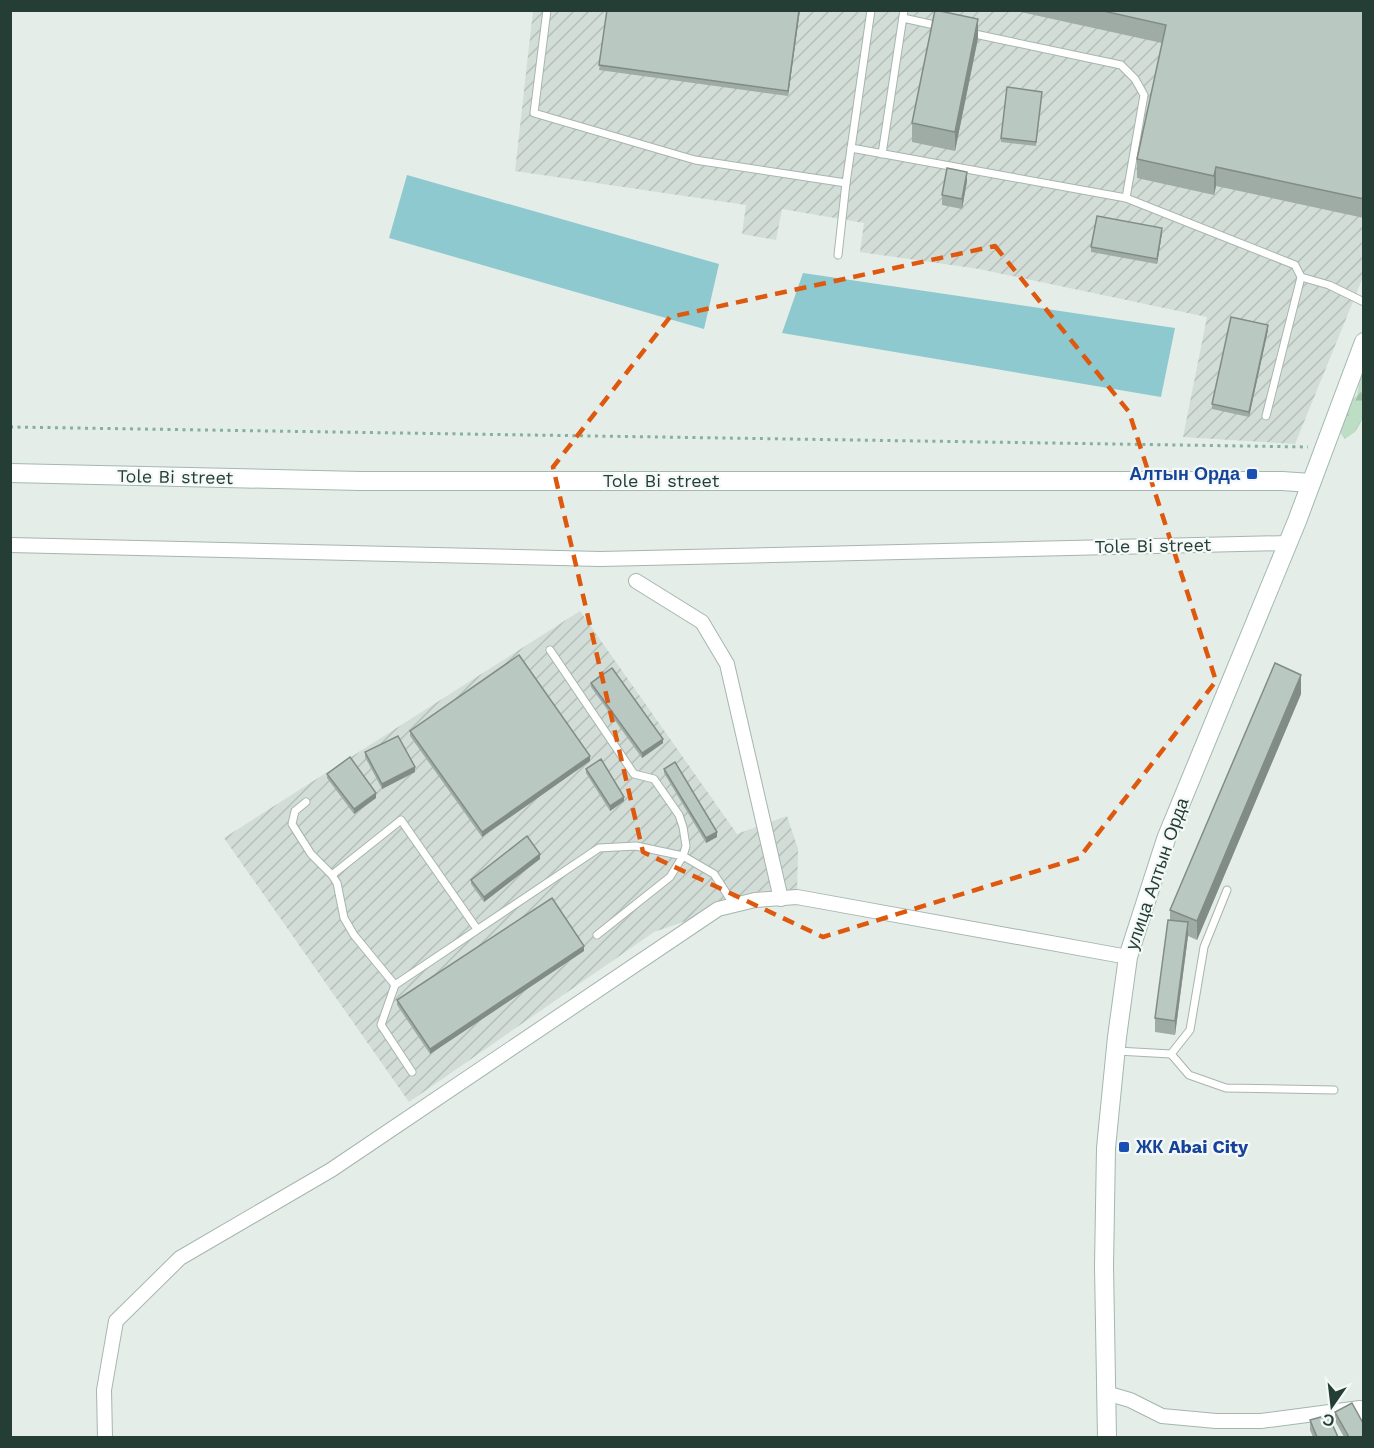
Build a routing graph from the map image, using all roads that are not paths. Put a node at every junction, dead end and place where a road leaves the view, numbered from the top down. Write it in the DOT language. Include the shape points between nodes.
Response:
graph roads {
  1 [pos="548,10"];
  2 [pos="871,10"];
  3 [pos="903,14"];
  4 [pos="949,28"];
  5 [pos="960,31"];
  6 [pos="851,148"];
  7 [pos="882,154"];
  8 [pos="846,183"];
  9 [pos="1126,198"];
  10 [pos="838,255"];
  11 [pos="1301,277"];
  12 [pos="1364,302"];
  13 [pos="1364,342"];
  14 [pos="1266,416"];
  15 [pos="10,473"];
  16 [pos="1311,483"];
  17 [pos="1288,543"];
  18 [pos="10,545"];
  19 [pos="636,581"];
  20 [pos="550,650"];
  21 [pos="306,802"];
  22 [pos="683,856"];
  23 [pos="332,875"];
  24 [pos="1227,890"];
  25 [pos="781,899"];
  26 [pos="735,905"];
  27 [pos="477,929"];
  28 [pos="597,935"];
  29 [pos="1128,957"];
  30 [pos="395,986"];
  31 [pos="1116,1051"];
  32 [pos="1171,1054"];
  33 [pos="412,1072"];
  34 [pos="1334,1090"];
  35 [pos="1106,1393"];
  36 [pos="1364,1415"];
  37 [pos="105,1437"];
  38 [pos="1107,1437"];
  1 -- 8 [label="lane" via="534,113 695,160"];
  2 -- 6 [label="lane"];
  3 -- 4 [label="lane"];
  3 -- 7 [label="lane"];
  5 -- 9 [label="lane" via="1121,65 1136,79 1144,95"];
  6 -- 7 [label="lane"];
  6 -- 8 [label="lane"];
  7 -- 9 [label="lane"];
  8 -- 10 [label="lane"];
  9 -- 11 [label="lane" via="1295,265"];
  11 -- 12 [label="lane"];
  11 -- 14 [label="lane"];
  13 -- 16 [label="main road, улица Алтын Орда"];
  15 -- 16 [label="main road, Tole Bi street" via="360,481"];
  16 -- 17 [label="main road, улица Алтын Орда"];
  17 -- 18 [label="street, Tole Bi street" via="600,559"];
  17 -- 29 [label="main road, улица Алтын Орда" via="1166,839"];
  19 -- 25 [label="street" via="702,622 727,664"];
  20 -- 22 [label="lane" via="634,774 654,779 679,814 686,846"];
  21 -- 23 [label="lane" via="295,811 292,824 311,854"];
  22 -- 26 [label="lane" via="714,874"];
  22 -- 27 [label="lane" via="636,846 599,848"];
  22 -- 28 [label="lane" via="670,876"];
  23 -- 27 [label="lane" via="401,820"];
  23 -- 30 [label="lane" via="344,918"];
  24 -- 32 [label="lane" via="1204,947 1190,1030"];
  25 -- 26 [label="street"];
  25 -- 29 [label="street" via="797,897"];
  26 -- 37 [label="street" via="718,909 330,1170 180,1258 116,1321 104,1390"];
  27 -- 30 [label="lane"];
  29 -- 31 [label="main road, улица Алтын Орда"];
  30 -- 33 [label="lane" via="381,1025"];
  31 -- 32 [label="lane"];
  31 -- 35 [label="main road, улица Алтын Орда" via="1106,1148"];
  32 -- 34 [label="lane" via="1189,1075 1226,1088"];
  35 -- 36 [label="street" via="1162,1416 1216,1421 1261,1421 1360,1408"];
  35 -- 38 [label="main road, улица Алтын Орда"];
}
